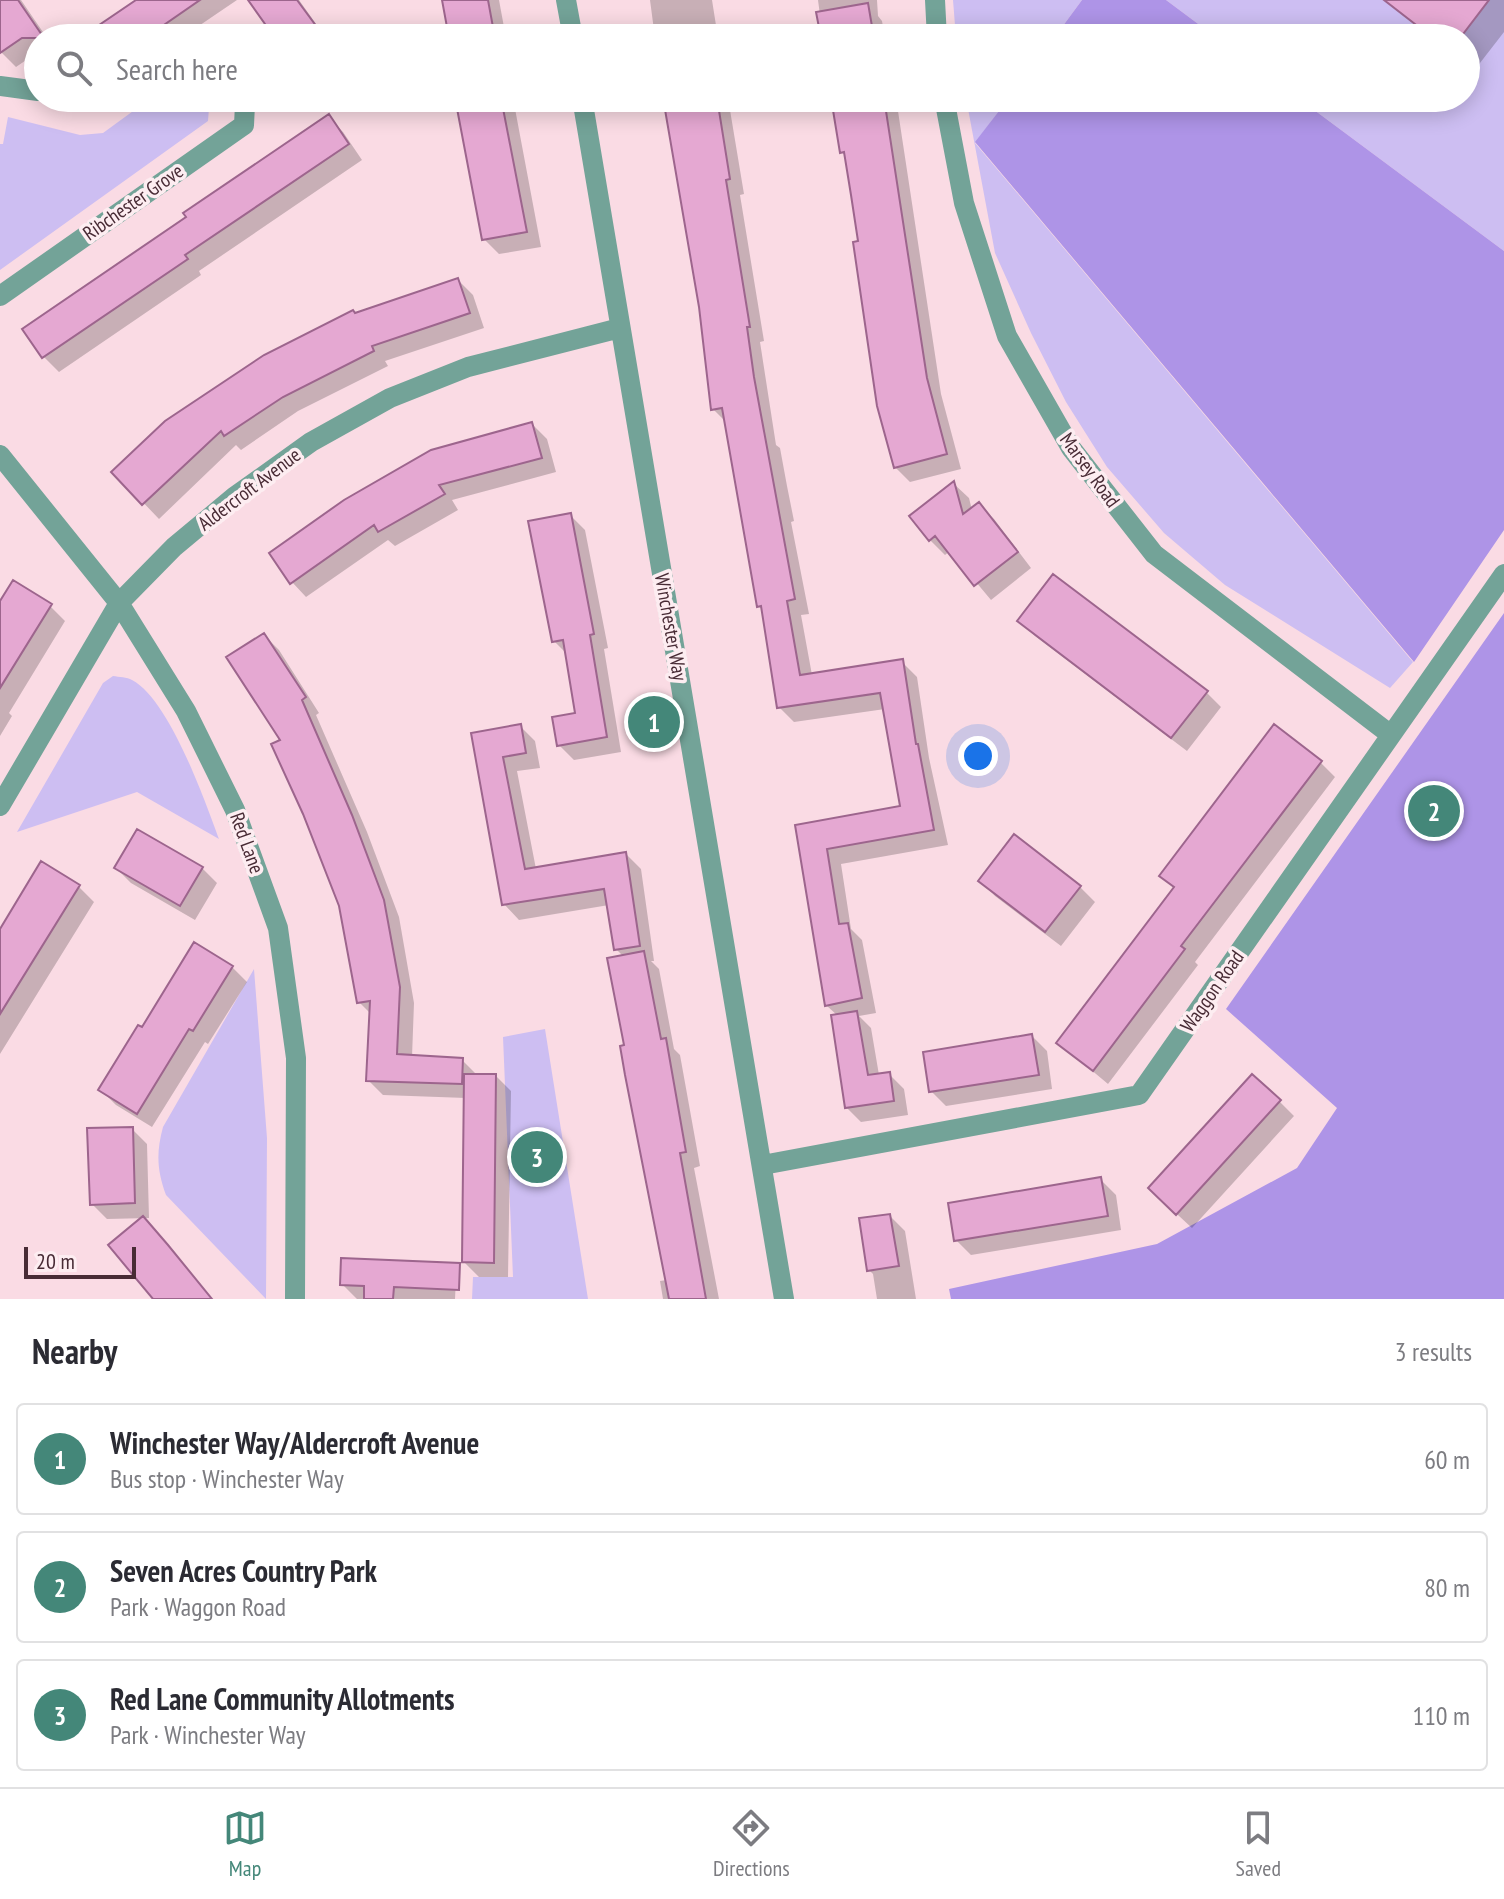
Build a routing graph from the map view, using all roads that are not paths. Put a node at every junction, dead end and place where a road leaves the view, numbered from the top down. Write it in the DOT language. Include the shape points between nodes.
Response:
graph roads {
  1 [pos="566,0"];
  2 [pos="935,0"];
  3 [pos="570,24"];
  4 [pos="936,24"];
  5 [pos="0,86"];
  6 [pos="24,89"];
  7 [pos="245,112"];
  8 [pos="584,112"];
  9 [pos="947,112"];
  10 [pos="0,296"];
  11 [pos="620,328"];
  12 [pos="0,455"];
  13 [pos="1504,574"];
  14 [pos="119,603"];
  15 [pos="1391,735"];
  16 [pos="0,806"];
  17 [pos="763,1165"];
  18 [pos="295,1299"];
  19 [pos="784,1299"];
  1 -- 3 [label="street"];
  2 -- 4 [label="street"];
  5 -- 6 [label="street"];
  7 -- 10 [label="street, Ribchester Grove" via="244,125"];
  8 -- 11 [label="street, Winchester Way"];
  9 -- 15 [label="street, Marsey Road" via="964,203 1007,336 1071,448 1154,554"];
  11 -- 14 [label="street, Aldercroft Avenue" via="468,367 390,398 311,442 234,497"];
  11 -- 17 [label="street, Winchester Way"];
  12 -- 14 [label="street, Red Lane"];
  13 -- 15 [label="street, Waggon Road"];
  14 -- 16 [label="street, Aldercroft Avenue"];
  14 -- 18 [label="street, Red Lane" via="186,711 235,810 278,928 296,1058"];
  15 -- 17 [label="street, Waggon Road" via="1139,1095"];
  17 -- 19 [label="street, Winchester Way"];
}
